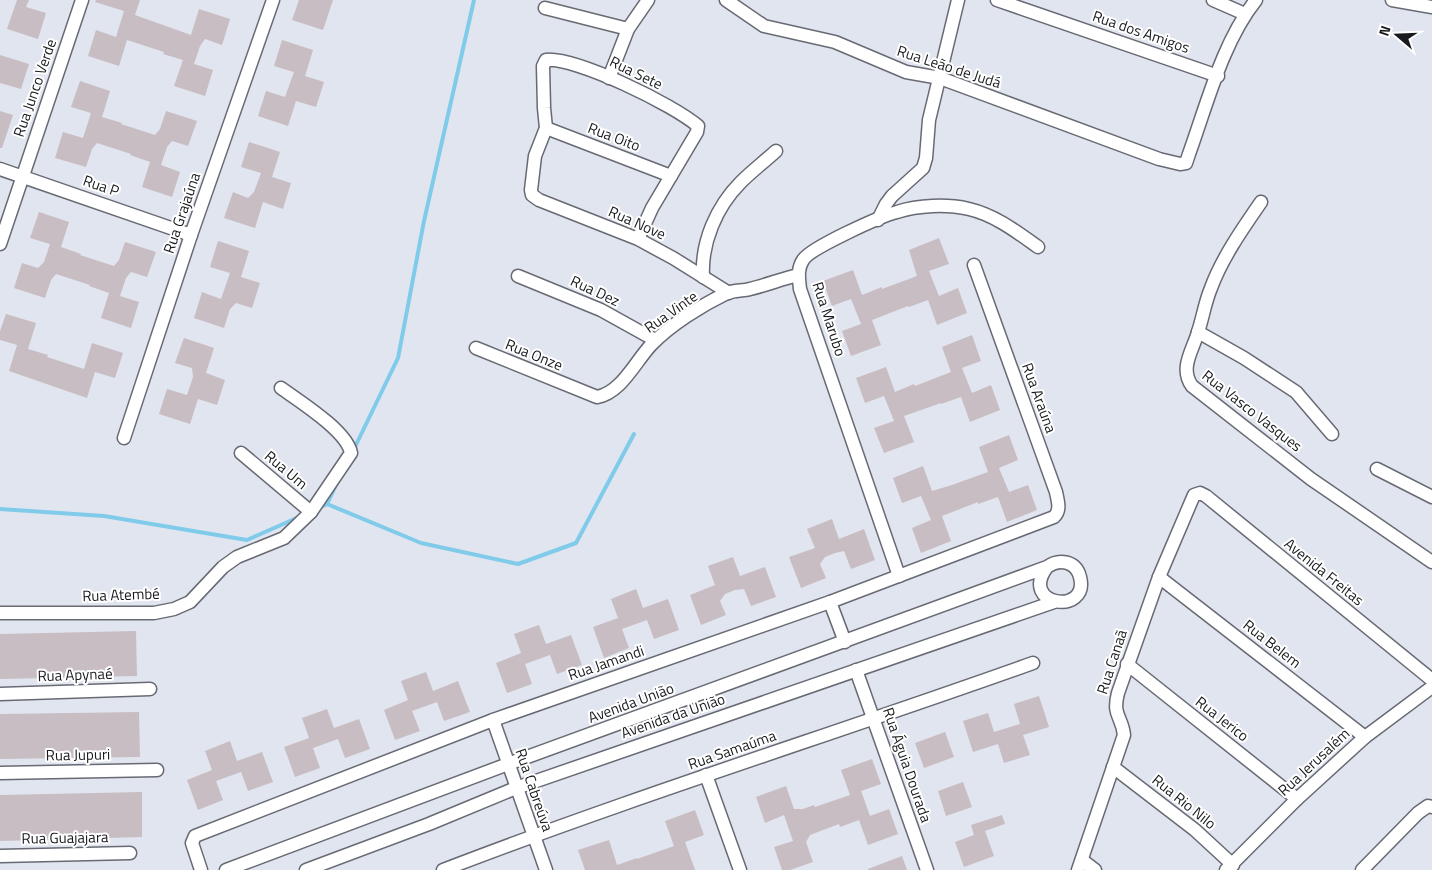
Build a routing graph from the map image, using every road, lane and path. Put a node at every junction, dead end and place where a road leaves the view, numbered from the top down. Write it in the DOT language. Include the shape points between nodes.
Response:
graph roads {
  1 [pos="82,0"];
  2 [pos="273,0"];
  3 [pos="648,0"];
  4 [pos="726,0"];
  5 [pos="958,0"];
  6 [pos="997,0"];
  7 [pos="1213,0"];
  8 [pos="1256,0"];
  9 [pos="1392,0"];
  10 [pos="1432,7"];
  11 [pos="546,8"];
  12 [pos="1245,14"];
  13 [pos="628,29"];
  14 [pos="1218,76"];
  15 [pos="609,78"];
  16 [pos="940,78"];
  17 [pos="546,128"];
  18 [pos="776,151"];
  19 [pos="0,169"];
  20 [pos="22,176"];
  21 [pos="671,176"];
  22 [pos="1261,202"];
  23 [pos="878,220"];
  24 [pos="191,235"];
  25 [pos="638,239"];
  26 [pos="0,244"];
  27 [pos="1038,247"];
  28 [pos="974,265"];
  29 [pos="798,275"];
  30 [pos="518,276"];
  31 [pos="703,277"];
  32 [pos="729,293"];
  33 [pos="1198,332"];
  34 [pos="655,340"];
  35 [pos="476,348"];
  36 [pos="280,388"];
  37 [pos="581,391"];
  38 [pos="1332,434"];
  39 [pos="124,438"];
  40 [pos="240,453"];
  41 [pos="1377,469"];
  42 [pos="1194,495"];
  43 [pos="1432,497"];
  44 [pos="311,512"];
  45 [pos="1030,526"];
  46 [pos="1432,562"];
  47 [pos="1047,567"];
  48 [pos="899,576"];
  49 [pos="1159,577"];
  50 [pos="830,602"];
  51 [pos="1054,602"];
  52 [pos="0,613"];
  53 [pos="845,642"];
  54 [pos="1033,663"];
  55 [pos="1127,664"];
  56 [pos="856,670"];
  57 [pos="1432,680"];
  58 [pos="1432,687"];
  59 [pos="150,689"];
  60 [pos="0,694"];
  61 [pos="492,720"];
  62 [pos="874,720"];
  63 [pos="1365,737"];
  64 [pos="508,764"];
  65 [pos="1113,767"];
  66 [pos="157,770"];
  67 [pos="0,773"];
  68 [pos="706,775"];
  69 [pos="516,788"];
  70 [pos="1297,799"];
  71 [pos="1432,806"];
  72 [pos="533,836"];
  73 [pos="130,853"];
  74 [pos="0,856"];
  75 [pos="1080,865"];
  76 [pos="1230,867"];
  77 [pos="201,870"];
  78 [pos="226,870"];
  79 [pos="306,870"];
  80 [pos="443,870"];
  81 [pos="546,870"];
  82 [pos="740,870"];
  83 [pos="926,870"];
  84 [pos="1095,870"];
  85 [pos="1362,870"];
  1 -- 20 [label="street, Rua Junco Verde"];
  2 -- 24 [label="street, Rua Grajaúna"];
  3 -- 13 [label="street"];
  4 -- 16 [label="street, Rua Leão de Judá" via="764,26 835,42 906,72"];
  5 -- 16 [label="street"];
  6 -- 14 [label="street, Rua dos Amigos"];
  7 -- 12 [label="street"];
  8 -- 12 [label="street"];
  9 -- 10 [label="street"];
  11 -- 13 [label="street"];
  12 -- 14 [label="street"];
  13 -- 15 [label="street"];
  14 -- 16 [label="street, Rua Leão de Judá" via="1186,163 1180,164"];
  15 -- 17 [label="street, Rua Sete" via="576,64 549,59 544,62"];
  15 -- 21 [label="street, Rua Sete" via="638,90 698,126 698,132"];
  16 -- 23 [label="street" via="923,168 892,196"];
  17 -- 21 [label="street, Rua Oito"];
  17 -- 25 [label="street, Rua Nove" via="535,156 532,194 539,200"];
  18 -- 31 [label="street" via="740,183 719,210 702,260"];
  19 -- 20 [label="street, Rua P"];
  20 -- 24 [label="street, Rua P"];
  20 -- 26 [label="street, Rua Junco Verde"];
  21 -- 25 [label="street"];
  22 -- 33 [label="street, Rua Vasco Vasques" via="1239,234 1212,285"];
  23 -- 27 [label="street, Rua Marubo" via="920,208 952,206 970,209 994,218"];
  23 -- 29 [label="street, Rua Marubo" via="806,256"];
  24 -- 39 [label="street, Rua Grajaúna"];
  25 -- 31 [label="street, Rua Nove"];
  28 -- 45 [label="street, Rua Araúna" via="1056,492 1056,516"];
  29 -- 32 [label="street, Rua Vinte"];
  29 -- 48 [label="street, Rua Marubo" via="800,290"];
  30 -- 34 [label="street, Rua Dez" via="601,310"];
  31 -- 32 [label="street, Rua Nove"];
  32 -- 34 [label="street, Rua Vinte" via="686,317"];
  33 -- 38 [label="street" via="1296,392"];
  33 -- 46 [label="street, Rua Vasco Vasques" via="1186,368 1187,380 1192,386 1311,479"];
  34 -- 37 [label="street, Rua Vinte" via="606,396 597,397"];
  35 -- 37 [label="street, Rua Onze"];
  36 -- 44 [label="street, Rua Atembé" via="334,427 350,450 350,455"];
  40 -- 44 [label="street, Rua Um"];
  41 -- 43 [label="street"];
  42 -- 49 [label="street, Rua Canaã"];
  42 -- 57 [label="street, Avenida Freitas" via="1206,496"];
  44 -- 52 [label="street, Rua Atembé" via="284,538 237,557 190,602 174,609 154,613"];
  45 -- 48 [label="street, Rua Jamandi"];
  47 -- 51 [label="street" via="1042,573 1041,587"];
  47 -- 51 [label="street, Avenida da União" via="1052,563 1066,562 1073,565 1080,575 1080,588 1073,599"];
  47 -- 53 [label="street, Avenida União"];
  48 -- 50 [label="street, Rua Jamandi"];
  49 -- 55 [label="street, Rua Canaã"];
  49 -- 63 [label="street, Rua Belem"];
  50 -- 53 [label="street"];
  50 -- 61 [label="street, Rua Jamandi"];
  51 -- 56 [label="street, Avenida da União"];
  53 -- 64 [label="street, Avenida União"];
  54 -- 62 [label="street, Rua Samaúma"];
  55 -- 65 [label="street, Rua Canaã" via="1115,705 1124,735"];
  55 -- 70 [label="street, Rua Jerico"];
  56 -- 62 [label="street, Rua Águia Dourada"];
  56 -- 69 [label="street, Avenida da União"];
  58 -- 63 [label="street, Rua Jerusalém"];
  59 -- 60 [label="street, Rua Apynaé"];
  61 -- 64 [label="street, Rua Cabreúva"];
  61 -- 77 [label="street, Rua Jamandi" via="195,836 192,843"];
  62 -- 68 [label="street, Rua Samaúma"];
  62 -- 83 [label="street, Rua Águia Dourada"];
  63 -- 70 [label="street, Rua Jerusalém"];
  64 -- 69 [label="street, Rua Cabreúva"];
  64 -- 78 [label="street, Avenida União"];
  65 -- 75 [label="street, Rua Canaã"];
  65 -- 76 [label="street, Rua Rio Nilo" via="1195,830"];
  66 -- 67 [label="street, Rua Jupuri"];
  68 -- 72 [label="street, Rua Samaúma"];
  68 -- 82 [label="street"];
  69 -- 72 [label="street, Rua Cabreúva"];
  69 -- 79 [label="street, Avenida da União"];
  70 -- 76 [label="street, Rua Jerusalém"];
  71 -- 85 [label="street" via="1418,813"];
  72 -- 80 [label="street, Rua Samaúma"];
  72 -- 81 [label="street, Rua Cabreúva"];
  73 -- 74 [label="street, Rua Guajajara"];
  75 -- 84 [label="street"];
}
